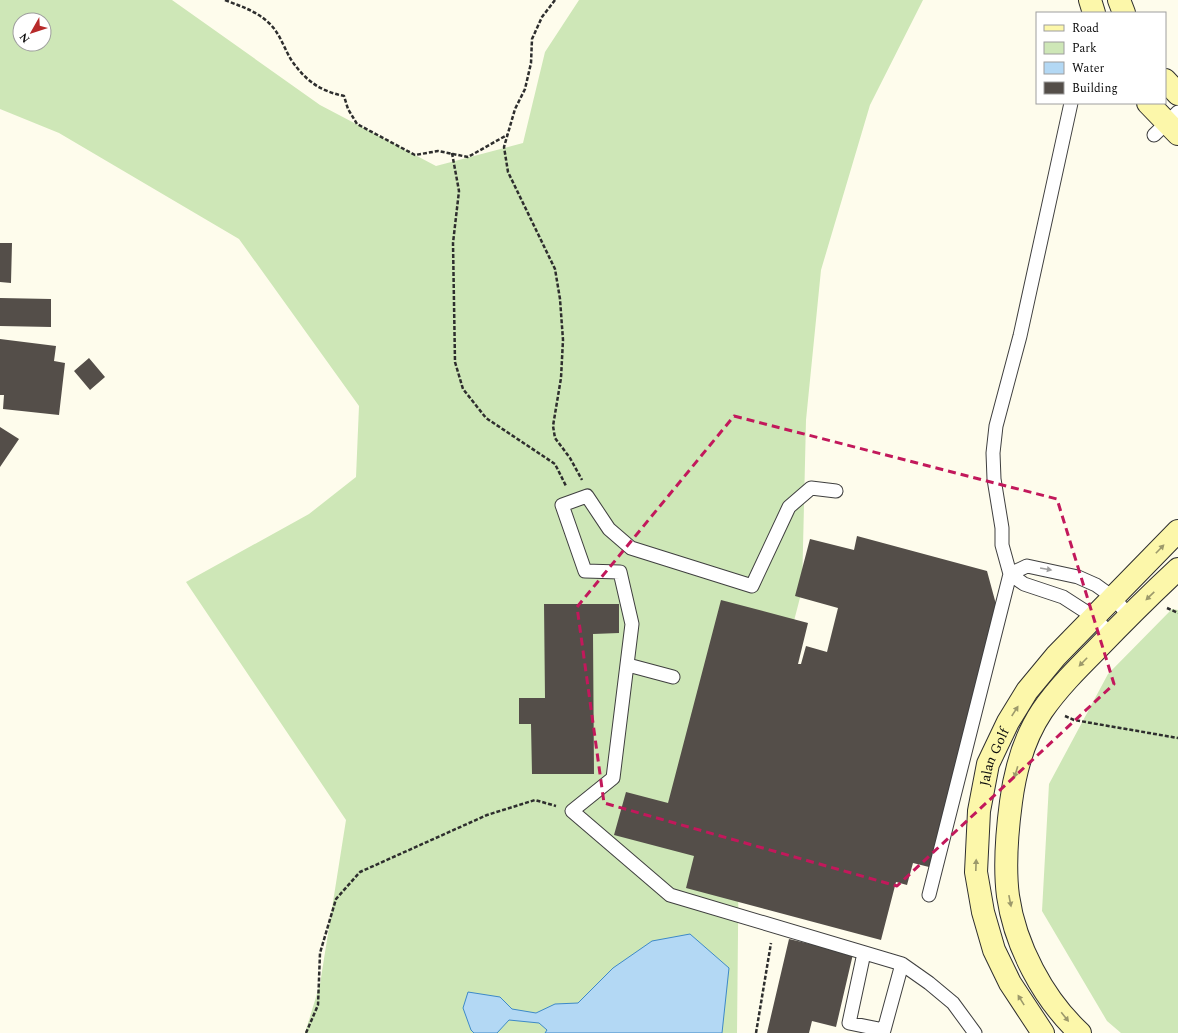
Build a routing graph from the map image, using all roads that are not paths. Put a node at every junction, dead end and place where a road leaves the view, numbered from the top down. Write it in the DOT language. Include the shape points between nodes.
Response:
graph roads {
  1 [pos="1090,0"];
  2 [pos="1119,0"];
  3 [pos="1094,12"];
  4 [pos="1124,12"];
  5 [pos="1166,81"];
  6 [pos="1178,94"];
  7 [pos="1071,104"];
  8 [pos="1149,104"];
  9 [pos="1169,126"];
  10 [pos="836,491"];
  11 [pos="1178,531"];
  12 [pos="1178,569"];
  13 [pos="1010,574"];
  14 [pos="1114,598"];
  15 [pos="1129,616"];
  16 [pos="1094,617"];
  17 [pos="1111,635"];
  18 [pos="628,665"];
  19 [pos="673,677"];
  20 [pos="929,895"];
  21 [pos="864,953"];
  22 [pos="902,964"];
  23 [pos="975,1033"];
  24 [pos="1042,1033"];
  25 [pos="1080,1033"];
  1 -- 3 [label="street"];
  2 -- 4 [label="street"];
  5 -- 6 [label="street"];
  7 -- 13 [label="lane" via="1020,336 996,426 994,479 1002,528 1002,545"];
  8 -- 9 [label="street"];
  10 -- 18 [label="lane" via="810,488 789,507 752,586 631,548 609,529 588,496 562,505 584,571 620,572 632,624"];
  14 -- 11 [label="street, Jalan Golf, one-way"];
  12 -- 15 [label="street, Jalan Golf, one-way"];
  13 -- 14 [label="lane, one-way" via="1027,566 1055,571 1096,585"];
  13 -- 16 [label="lane" via="1024,584 1063,597"];
  13 -- 20 [label="lane"];
  14 -- 15 [label="lane"];
  14 -- 16 [label="street, Jalan Golf"];
  15 -- 17 [label="street, Jalan Golf"];
  16 -- 17 [label="lane"];
  24 -- 16 [label="street, Jalan Golf, one-way" via="1010,983 994,950 983,912 976,872 979,810 988,764 1008,722 1027,691"];
  17 -- 25 [label="street, Jalan Golf, one-way" via="1063,684 1046,706 1025,744 1014,778 1009,822 1006,876 1013,917 1028,958 1046,993"];
  18 -- 19 [label="lane"];
  18 -- 21 [label="lane" via="613,778 572,811 670,895"];
  21 -- 22 [label="lane"];
  21 -- 22 [label="lane" via="849,1023 884,1030"];
  22 -- 23 [label="lane" via="953,1003"];
}
